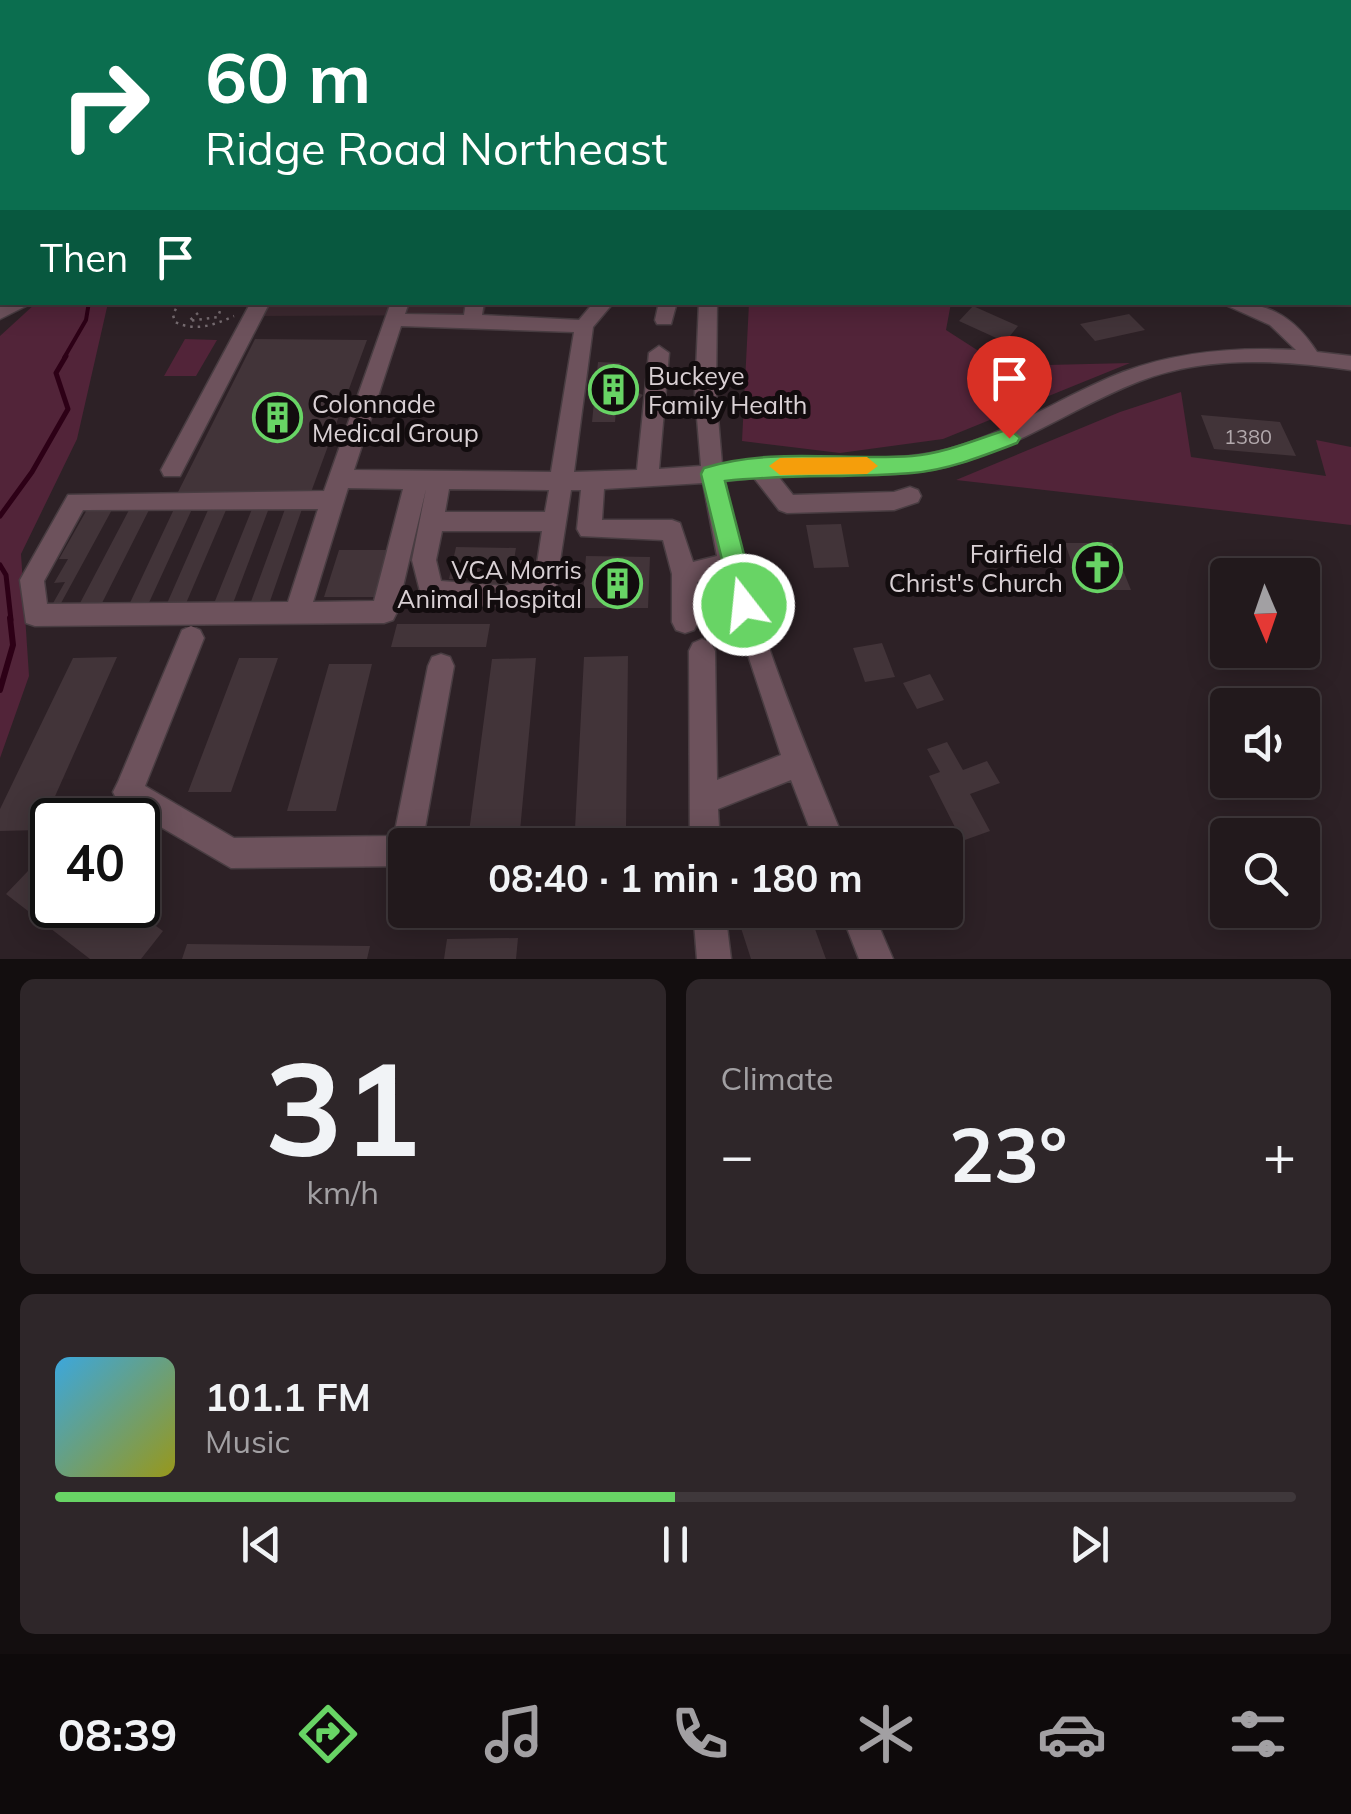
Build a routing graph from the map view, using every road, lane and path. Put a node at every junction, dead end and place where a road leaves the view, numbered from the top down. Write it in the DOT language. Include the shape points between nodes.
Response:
graph roads {
  1 [pos="178,305"];
  2 [pos="222,305"];
  3 [pos="602,305"];
  4 [pos="708,305"];
  5 [pos="1240,305"];
  6 [pos="251,307"];
  7 [pos="397,311"];
  8 [pos="473,312"];
  9 [pos="198,314"];
  10 [pos="584,326"];
  11 [pos="659,354"];
  12 [pos="1311,358"];
  13 [pos="1351,363"];
  14 [pos="758,468"];
  15 [pos="172,470"];
  16 [pos="712,474"];
  17 [pos="647,476"];
  18 [pos="564,478"];
  19 [pos="594,478"];
  20 [pos="429,480"];
  21 [pos="337,490"];
  22 [pos="910,496"];
  23 [pos="433,522"];
  24 [pos="557,522"];
  25 [pos="732,563"];
  26 [pos="684,574"];
  27 [pos="297,613"];
  28 [pos="684,622"];
  29 [pos="191,638"];
  30 [pos="702,651"];
  31 [pos="441,666"];
  32 [pos="798,763"];
  33 [pos="704,800"];
  34 [pos="410,828"];
  35 [pos="705,828"];
  36 [pos="823,828"];
  37 [pos="388,849"];
  38 [pos="711,928"];
  39 [pos="863,928"];
  40 [pos="714,959"];
  41 [pos="876,959"];
  1 -- 6 [label="path" via="175,322 187,328"];
  2 -- 9 [label="path" via="218,317 189,322"];
  3 -- 10 [label="street"];
  4 -- 16 [label="street"];
  5 -- 12 [label="street" via="1287,326"];
  6 -- 15 [label="street"];
  7 -- 8 [label="street"];
  7 -- 21 [label="street"];
  8 -- 10 [label="street"];
  10 -- 18 [label="street"];
  11 -- 17 [label="street"];
  12 -- 13 [label="street"];
  12 -- 14 [label="street" via="1219,358 1136,375 1009,438 943,459"];
  14 -- 16 [label="street"];
  14 -- 22 [label="street" via="787,504"];
  16 -- 17 [label="street"];
  16 -- 25 [label="street"];
  17 -- 19 [label="street"];
  18 -- 19 [label="street"];
  18 -- 20 [label="street"];
  18 -- 24 [label="street"];
  19 -- 26 [label="street" via="588,529 672,530"];
  20 -- 21 [label="street"];
  20 -- 23 [label="street"];
  20 -- 27 [label="street" via="384,612"];
  21 -- 27 [label="street"];
  21 -- 27 [label="street" via="76,501 32,580 35,614"];
  23 -- 24 [label="street"];
  23 -- 24 [label="street" via="424,560 431,591 504,597 546,585"];
  25 -- 26 [label="street"];
  25 -- 32 [label="street"];
  26 -- 28 [label="street"];
  29 -- 37 [label="street" via="128,792 231,854"];
  30 -- 33 [label="street"];
  31 -- 34 [label="street"];
  32 -- 33 [label="street"];
  32 -- 36 [label="street"];
  33 -- 35 [label="street"];
  38 -- 40 [label="street"];
  39 -- 41 [label="street"];
}
